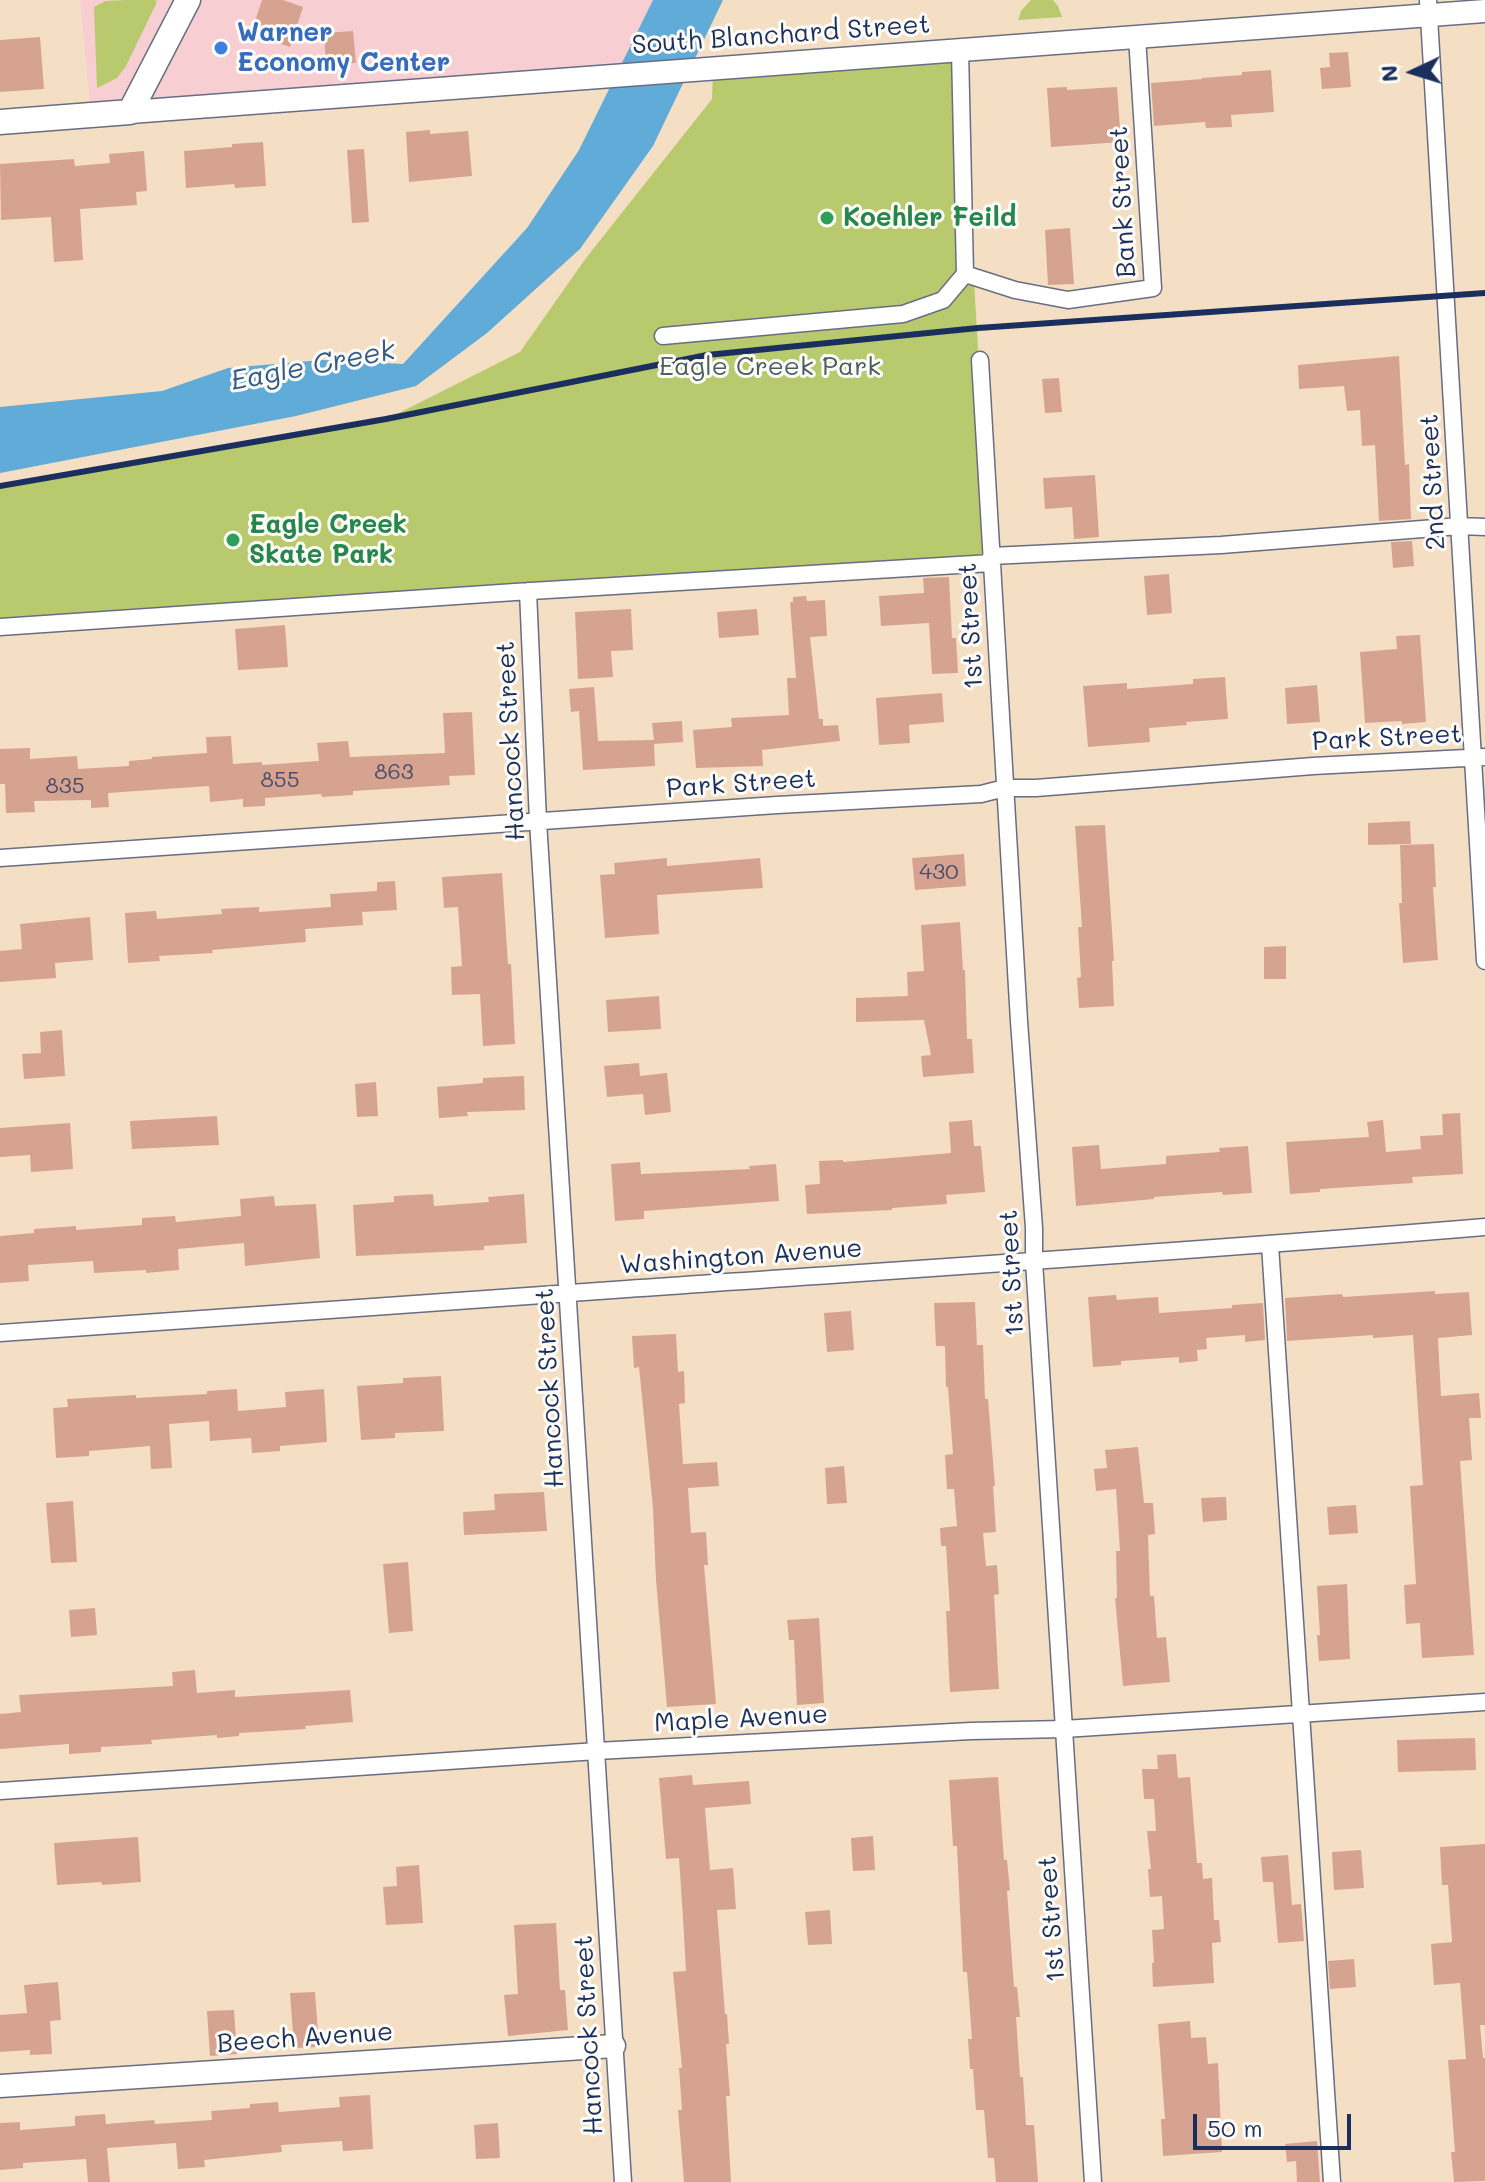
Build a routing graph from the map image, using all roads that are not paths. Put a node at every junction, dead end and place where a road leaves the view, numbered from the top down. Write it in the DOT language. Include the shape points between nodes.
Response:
graph roads {
  1 [pos="188,0"];
  2 [pos="1428,8"];
  3 [pos="1485,11"];
  4 [pos="1137,37"];
  5 [pos="960,50"];
  6 [pos="130,112"];
  7 [pos="0,122"];
  8 [pos="965,274"];
  9 [pos="663,336"];
  10 [pos="980,360"];
  11 [pos="1460,526"];
  12 [pos="1485,527"];
  13 [pos="991,560"];
  14 [pos="528,591"];
  15 [pos="0,627"];
  16 [pos="1479,758"];
  17 [pos="1005,788"];
  18 [pos="538,821"];
  19 [pos="0,858"];
  20 [pos="1485,961"];
  21 [pos="1485,1227"];
  22 [pos="1270,1245"];
  23 [pos="1034,1261"];
  24 [pos="569,1293"];
  25 [pos="0,1333"];
  26 [pos="1485,1702"];
  27 [pos="1300,1713"];
  28 [pos="1064,1729"];
  29 [pos="597,1751"];
  30 [pos="0,1791"];
  31 [pos="614,2046"];
  32 [pos="0,2086"];
  33 [pos="623,2182"];
  34 [pos="1093,2182"];
  35 [pos="1332,2182"];
  1 -- 6 [label="main road"];
  2 -- 3 [label="street, South Blanchard Street"];
  2 -- 4 [label="street, South Blanchard Street"];
  2 -- 11 [label="street, 2nd Street"];
  4 -- 5 [label="street, South Blanchard Street"];
  4 -- 8 [label="street, Bank Street" via="1153,288 1068,300"];
  5 -- 6 [label="street, South Blanchard Street"];
  5 -- 8 [label="street"];
  6 -- 7 [label="main road"];
  8 -- 9 [label="street" via="943,300 903,314"];
  10 -- 13 [label="street, 1st Street"];
  11 -- 12 [label="street"];
  11 -- 13 [label="street"];
  11 -- 16 [label="street, 2nd Street"];
  13 -- 14 [label="street"];
  13 -- 17 [label="street, 1st Street"];
  14 -- 15 [label="street"];
  14 -- 18 [label="street, Hancock Street"];
  16 -- 17 [label="street, Park Street"];
  16 -- 20 [label="street, 2nd Street"];
  17 -- 18 [label="street, Park Street" via="981,794"];
  17 -- 23 [label="street, 1st Street"];
  18 -- 19 [label="street, Park Street"];
  18 -- 24 [label="street, Hancock Street"];
  21 -- 22 [label="street, Washington Avenue"];
  22 -- 23 [label="street, Washington Avenue"];
  22 -- 27 [label="street"];
  23 -- 24 [label="street, Washington Avenue"];
  23 -- 28 [label="street, 1st Street"];
  24 -- 25 [label="street, Washington Avenue"];
  24 -- 29 [label="street, Hancock Street"];
  26 -- 27 [label="street, Maple Avenue"];
  27 -- 28 [label="street, Maple Avenue"];
  27 -- 35 [label="street"];
  28 -- 29 [label="street, Maple Avenue"];
  28 -- 34 [label="street, 1st Street"];
  29 -- 30 [label="street, Maple Avenue"];
  29 -- 31 [label="street, Hancock Street"];
  31 -- 32 [label="street, Beech Avenue"];
  31 -- 33 [label="street, Hancock Street"];
}
